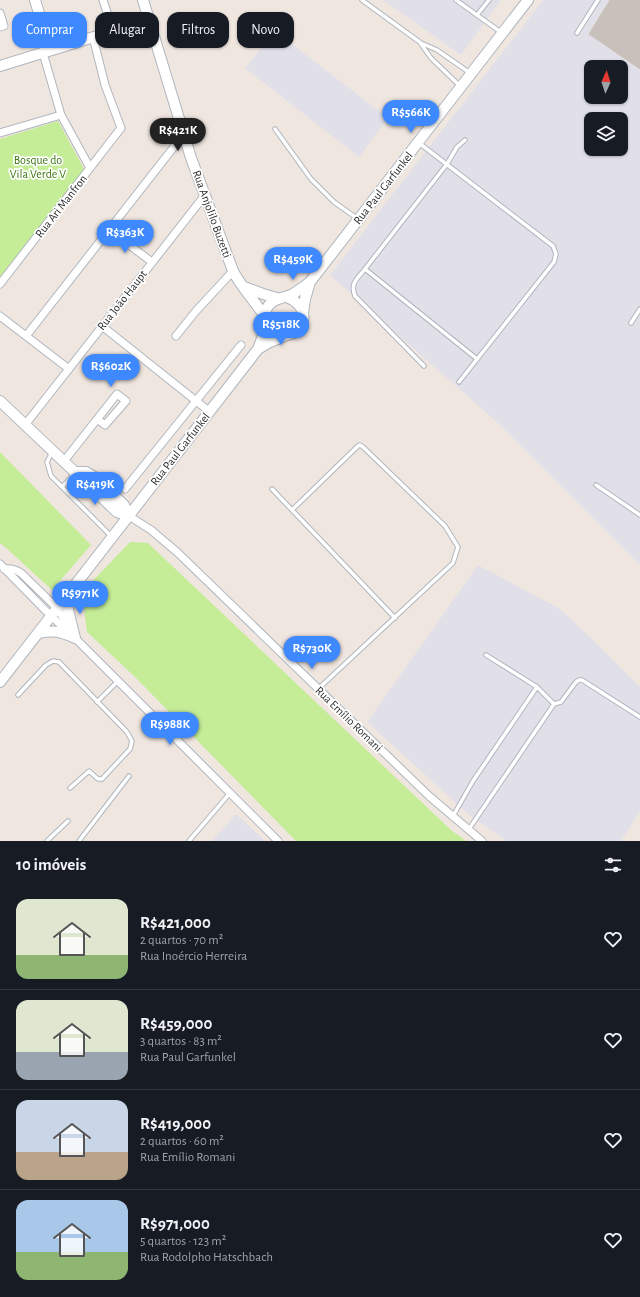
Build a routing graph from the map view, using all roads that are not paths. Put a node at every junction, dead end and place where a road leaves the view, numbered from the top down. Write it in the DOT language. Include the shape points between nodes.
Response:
graph roads {
  1 [pos="35,0"];
  2 [pos="103,0"];
  3 [pos="143,0"];
  4 [pos="362,0"];
  5 [pos="458,0"];
  6 [pos="489,0"];
  7 [pos="528,0"];
  8 [pos="598,0"];
  9 [pos="107,12"];
  10 [pos="147,12"];
  11 [pos="0,13"];
  12 [pos="477,15"];
  13 [pos="0,27"];
  14 [pos="502,33"];
  15 [pos="577,33"];
  16 [pos="93,37"];
  17 [pos="421,43"];
  18 [pos="158,48"];
  19 [pos="46,52"];
  20 [pos="0,65"];
  21 [pos="471,74"];
  22 [pos="461,87"];
  23 [pos="60,115"];
  24 [pos="275,129"];
  25 [pos="0,133"];
  26 [pos="184,134"];
  27 [pos="465,140"];
  28 [pos="418,142"];
  29 [pos="447,164"];
  30 [pos="90,168"];
  31 [pos="204,195"];
  32 [pos="358,219"];
  33 [pos="109,230"];
  34 [pos="152,262"];
  35 [pos="365,270"];
  36 [pos="233,271"];
  37 [pos="310,282"];
  38 [pos="0,284"];
  39 [pos="244,287"];
  40 [pos="281,298"];
  41 [pos="640,309"];
  42 [pos="303,313"];
  43 [pos="0,316"];
  44 [pos="265,319"];
  45 [pos="631,323"];
  46 [pos="102,326"];
  47 [pos="26,336"];
  48 [pos="176,336"];
  49 [pos="286,336"];
  50 [pos="241,345"];
  51 [pos="258,349"];
  52 [pos="477,359"];
  53 [pos="424,366"];
  54 [pos="69,368"];
  55 [pos="459,382"];
  56 [pos="0,401"];
  57 [pos="196,401"];
  58 [pos="210,412"];
  59 [pos="98,419"];
  60 [pos="25,424"];
  61 [pos="53,451"];
  62 [pos="64,461"];
  63 [pos="75,472"];
  64 [pos="596,485"];
  65 [pos="62,487"];
  66 [pos="125,489"];
  67 [pos="272,489"];
  68 [pos="292,510"];
  69 [pos="640,515"];
  70 [pos="129,516"];
  71 [pos="112,538"];
  72 [pos="2,566"];
  73 [pos="70,591"];
  74 [pos="54,612"];
  75 [pos="395,618"];
  76 [pos="38,634"];
  77 [pos="75,638"];
  78 [pos="486,655"];
  79 [pos="118,681"];
  80 [pos="0,682"];
  81 [pos="537,687"];
  82 [pos="318,689"];
  83 [pos="18,694"];
  84 [pos="97,702"];
  85 [pos="554,704"];
  86 [pos="640,717"];
  87 [pos="129,776"];
  88 [pos="70,788"];
  89 [pos="230,793"];
  90 [pos="453,817"];
  91 [pos="68,821"];
  92 [pos="468,830"];
  93 [pos="47,841"];
  94 [pos="79,841"];
  95 [pos="189,841"];
  96 [pos="278,841"];
  97 [pos="482,841"];
  1 -- 19 [label="main road"];
  2 -- 9 [label="street"];
  3 -- 10 [label="main road, Rua Anjolilo Buzetti"];
  4 -- 17 [label="lane"];
  5 -- 12 [label="lane"];
  6 -- 12 [label="lane"];
  7 -- 14 [label="main road, Rua Paul Garfunkel"];
  8 -- 15 [label="lane"];
  11 -- 13 [label="street" via="4,26"];
  12 -- 14 [label="lane"];
  14 -- 21 [label="main road, Rua Paul Garfunkel"];
  16 -- 19 [label="main road"];
  16 -- 30 [label="street, Rua Ari Manfron" via="105,85 122,128"];
  17 -- 21 [label="lane" via="437,50"];
  17 -- 22 [label="lane" via="431,58"];
  18 -- 26 [label="main road, Rua Anjolilo Buzetti"];
  19 -- 20 [label="main road"];
  19 -- 23 [label="street"];
  21 -- 22 [label="main road, Rua Paul Garfunkel"];
  22 -- 28 [label="main road, Rua Paul Garfunkel"];
  23 -- 25 [label="street"];
  23 -- 30 [label="street"];
  24 -- 32 [label="lane" via="311,179 334,202"];
  26 -- 31 [label="main road, Rua Anjolilo Buzetti"];
  26 -- 33 [label="street"];
  27 -- 29 [label="lane" via="457,147"];
  28 -- 29 [label="lane"];
  28 -- 32 [label="main road, Rua Paul Garfunkel"];
  29 -- 35 [label="lane"];
  29 -- 52 [label="lane" via="553,246 556,254 554,262"];
  30 -- 38 [label="street, Rua Ari Manfron"];
  31 -- 34 [label="street, Rua João Haupt"];
  31 -- 36 [label="main road, Rua Anjolilo Buzetti"];
  32 -- 37 [label="main road, Rua Paul Garfunkel"];
  33 -- 34 [label="street"];
  33 -- 47 [label="street"];
  34 -- 46 [label="street, Rua João Haupt"];
  35 -- 52 [label="lane"];
  35 -- 53 [label="lane" via="355,281 355,296"];
  36 -- 39 [label="main road, Rua Anjolilo Buzetti"];
  36 -- 48 [label="street"];
  37 -- 40 [label="main road, Rua Paul Garfunkel" via="298,291"];
  37 -- 42 [label="main road, Rua Paul Garfunkel"];
  39 -- 40 [label="main road"];
  39 -- 44 [label="main road, Rua Anjolilo Buzetti"];
  40 -- 42 [label="main road" via="297,302"];
  40 -- 44 [label="main road" via="268,306"];
  41 -- 45 [label="lane"];
  42 -- 49 [label="main road" via="298,330"];
  43 -- 47 [label="street"];
  44 -- 49 [label="main road" via="271,331"];
  44 -- 51 [label="main road, Rua Paul Garfunkel"];
  46 -- 54 [label="street, Rua João Haupt"];
  46 -- 57 [label="street"];
  47 -- 54 [label="street"];
  49 -- 51 [label="main road, Rua Paul Garfunkel"];
  50 -- 57 [label="street"];
  51 -- 58 [label="main road, Rua Paul Garfunkel"];
  52 -- 55 [label="lane"];
  54 -- 60 [label="street, Rua João Haupt"];
  56 -- 60 [label="main road"];
  57 -- 58 [label="street"];
  57 -- 66 [label="street"];
  58 -- 70 [label="main road, Rua Paul Garfunkel"];
  59 -- 62 [label="street"];
  60 -- 61 [label="main road"];
  61 -- 62 [label="main road"];
  61 -- 65 [label="lane" via="47,462 51,476"];
  62 -- 63 [label="main road"];
  63 -- 65 [label="lane"];
  63 -- 70 [label="main road, Rua Emílio Romani" via="86,472 96,478 124,505"];
  64 -- 69 [label="lane"];
  65 -- 71 [label="lane"];
  67 -- 68 [label="lane"];
  68 -- 75 [label="lane"];
  68 -- 75 [label="lane" via="359,445 445,526 458,547 453,563"];
  70 -- 71 [label="main road, Rua Paul Garfunkel"];
  70 -- 82 [label="street, Rua Emílio Romani" via="177,552"];
  71 -- 73 [label="main road, Rua Paul Garfunkel"];
  72 -- 74 [label="street" via="16,569 21,573"];
  73 -- 74 [label="main road, Rua Paul Garfunkel"];
  73 -- 77 [label="main road" via="68,610"];
  74 -- 76 [label="main road, Rua Paul Garfunkel"];
  74 -- 77 [label="street"];
  75 -- 82 [label="lane"];
  76 -- 77 [label="main road" via="53,631"];
  76 -- 80 [label="main road, Rua Paul Garfunkel"];
  77 -- 79 [label="street"];
  78 -- 81 [label="lane"];
  79 -- 84 [label="lane"];
  79 -- 89 [label="street"];
  81 -- 85 [label="lane"];
  81 -- 90 [label="lane" via="473,781"];
  82 -- 90 [label="street, Rua Emílio Romani"];
  83 -- 84 [label="lane" via="53,661 59,662"];
  84 -- 88 [label="lane" via="127,732 132,741 130,749 102,779 98,779 89,771"];
  85 -- 86 [label="lane" via="561,702 576,682 582,680"];
  85 -- 92 [label="lane"];
  87 -- 94 [label="lane"];
  89 -- 95 [label="lane"];
  89 -- 96 [label="street"];
  90 -- 92 [label="street, Rua Emílio Romani"];
  91 -- 93 [label="lane"];
  92 -- 97 [label="street, Rua Emílio Romani"];
}
